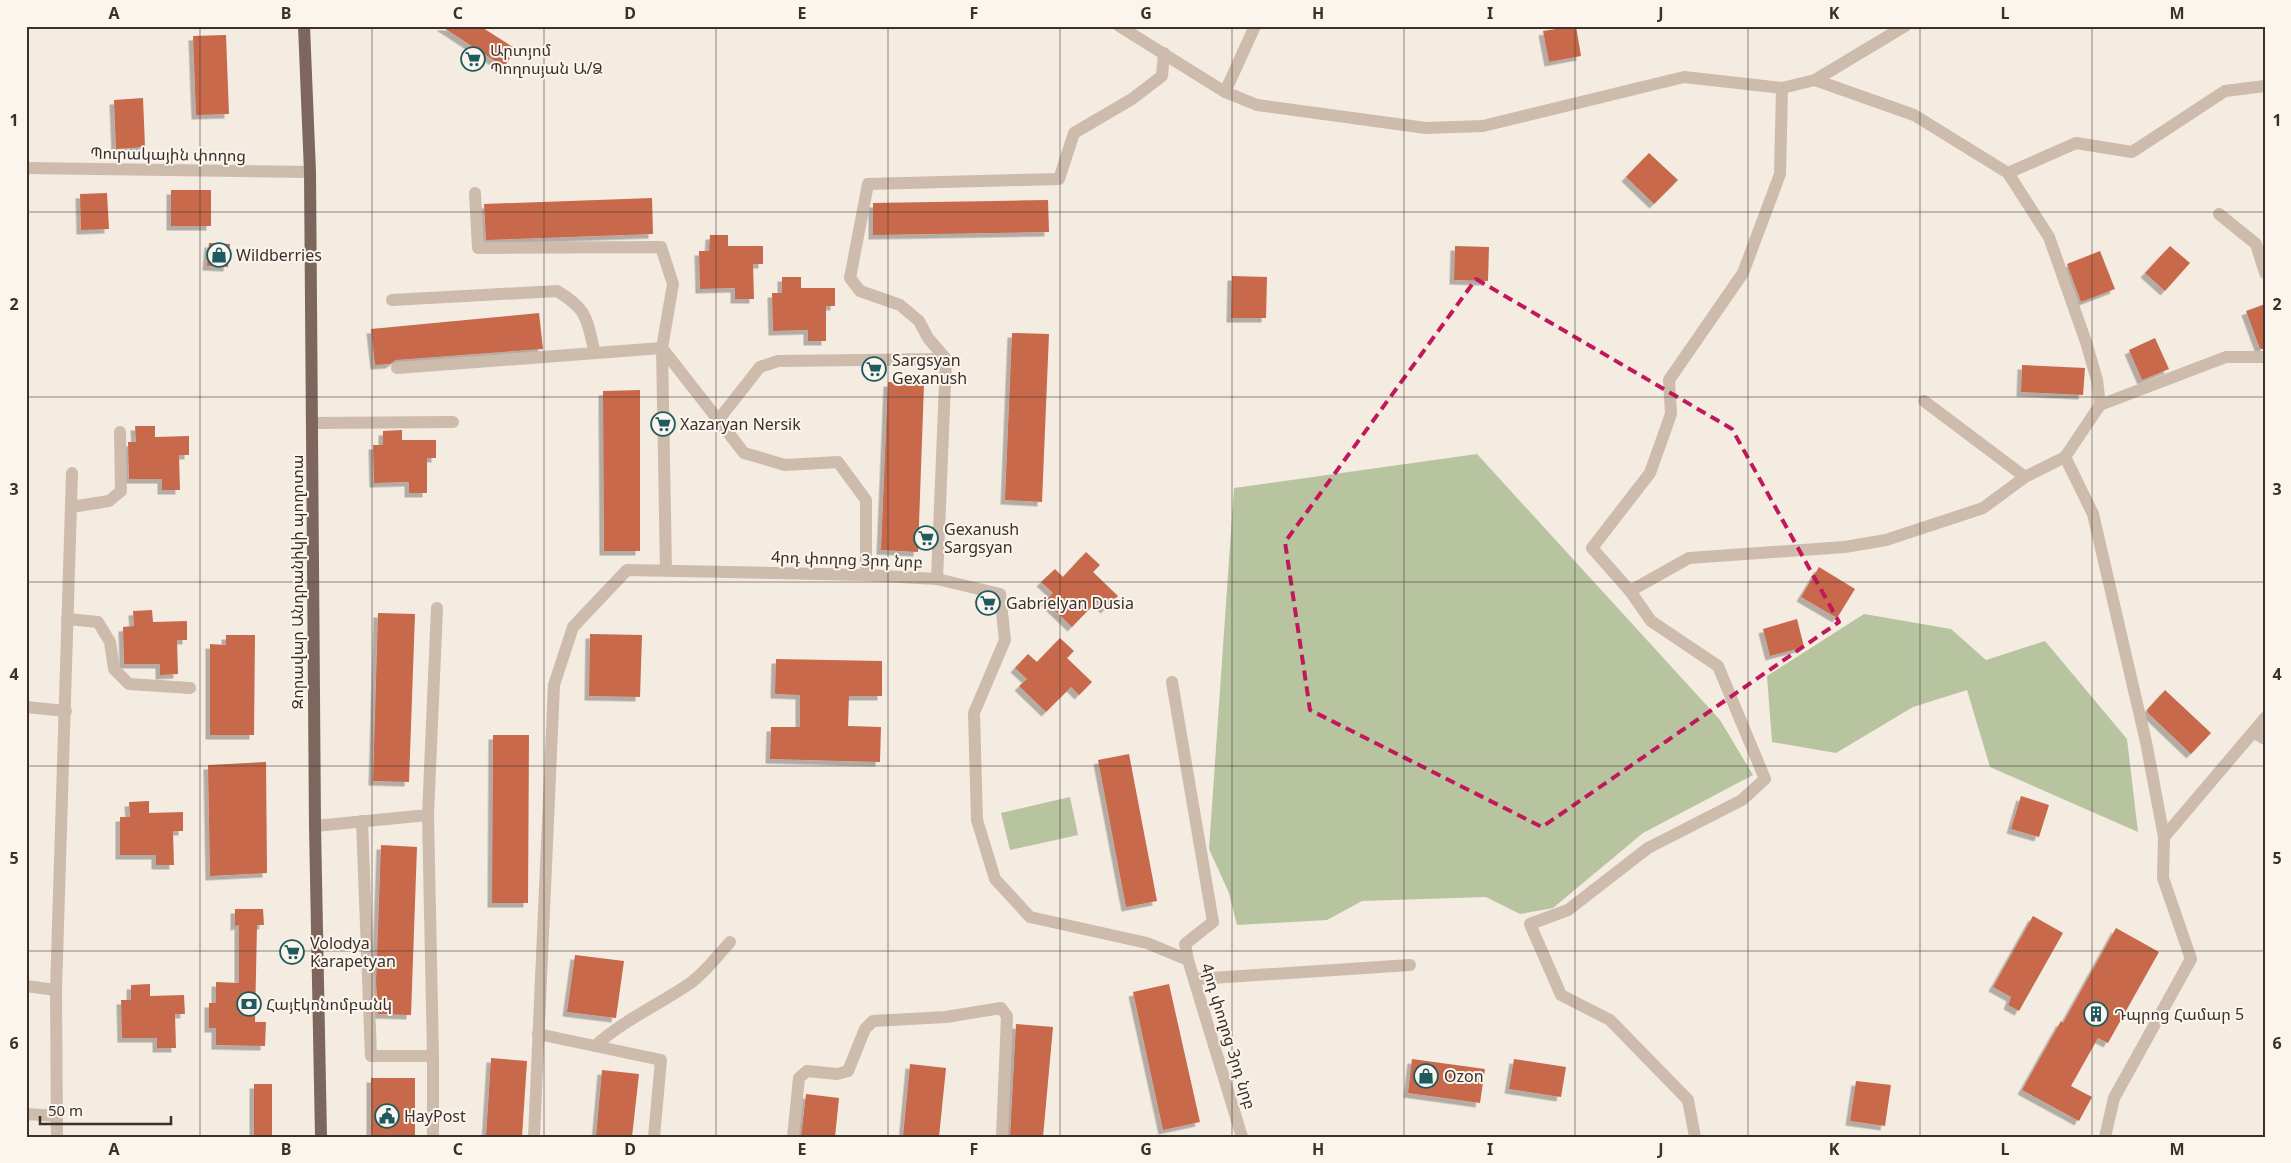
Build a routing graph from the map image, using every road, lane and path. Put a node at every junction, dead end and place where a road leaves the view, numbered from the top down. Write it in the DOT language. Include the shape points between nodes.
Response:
graph roads {
  1 [pos="304,26"];
  2 [pos="1119,26"];
  3 [pos="1255,26"];
  4 [pos="1905,26"];
  5 [pos="1164,53"];
  6 [pos="1815,80"];
  7 [pos="2265,86"];
  8 [pos="1782,88"];
  9 [pos="1224,92"];
  10 [pos="26,168"];
  11 [pos="310,172"];
  12 [pos="2008,173"];
  13 [pos="475,194"];
  14 [pos="2219,214"];
  15 [pos="2265,273"];
  16 [pos="392,300"];
  17 [pos="662,348"];
  18 [pos="595,353"];
  19 [pos="2265,357"];
  20 [pos="946,359"];
  21 [pos="397,368"];
  22 [pos="1924,401"];
  23 [pos="2100,406"];
  24 [pos="718,419"];
  25 [pos="453,422"];
  26 [pos="312,423"];
  27 [pos="120,432"];
  28 [pos="2065,457"];
  29 [pos="72,472"];
  30 [pos="2025,477"];
  31 [pos="71,507"];
  32 [pos="666,570"];
  33 [pos="866,575"];
  34 [pos="937,579"];
  35 [pos="1630,591"];
  36 [pos="436,608"];
  37 [pos="66,619"];
  38 [pos="1172,682"];
  39 [pos="190,688"];
  40 [pos="26,707"];
  41 [pos="66,711"];
  42 [pos="2265,718"];
  43 [pos="2253,732"];
  44 [pos="2265,739"];
  45 [pos="428,815"];
  46 [pos="362,821"];
  47 [pos="315,826"];
  48 [pos="2164,837"];
  49 [pos="730,942"];
  50 [pos="1188,960"];
  51 [pos="1410,965"];
  52 [pos="1196,979"];
  53 [pos="26,986"];
  54 [pos="56,990"];
  55 [pos="538,1034"];
  56 [pos="595,1046"];
  57 [pos="433,1056"];
  58 [pos="26,1114"];
  59 [pos="57,1116"];
  60 [pos="57,1137"];
  61 [pos="321,1137"];
  62 [pos="433,1137"];
  63 [pos="534,1137"];
  64 [pos="654,1137"];
  65 [pos="792,1137"];
  66 [pos="1002,1137"];
  67 [pos="1242,1137"];
  68 [pos="1695,1137"];
  69 [pos="2105,1137"];
  1 -- 11 [label="main road, Զորավար Անդրանիկի պողոտա"];
  2 -- 5 [label="street"];
  3 -- 9 [label="street"];
  4 -- 6 [label="street"];
  5 -- 9 [label="street"];
  5 -- 20 [label="street" via="1162,76 1132,99 1074,133 1059,179 868,184 850,278 860,291 900,305 919,321 928,338"];
  6 -- 8 [label="street"];
  6 -- 12 [label="street" via="1914,115"];
  7 -- 12 [label="street" via="2225,91 2132,152 2076,143"];
  8 -- 9 [label="street" via="1684,77 1483,126 1426,128 1257,105"];
  8 -- 35 [label="street" via="1780,174 1743,273 1669,380 1671,414 1650,473 1592,548"];
  10 -- 11 [label="street, Պուրակային փողոց"];
  11 -- 26 [label="main road, Զորավար Անդրանիկի պողոտա"];
  12 -- 23 [label="street" via="2049,237 2086,342 2097,380"];
  13 -- 17 [label="street" via="478,248 661,247 673,284"];
  14 -- 15 [label="street" via="2256,244"];
  16 -- 18 [label="street" via="557,291 575,302 585,316"];
  17 -- 18 [label="street"];
  17 -- 24 [label="street"];
  17 -- 32 [label="street"];
  18 -- 21 [label="street"];
  19 -- 23 [label="street" via="2226,357"];
  20 -- 24 [label="street" via="778,361 760,367"];
  20 -- 34 [label="street"];
  22 -- 30 [label="street"];
  23 -- 28 [label="street"];
  24 -- 33 [label="street" via="744,453 785,465 838,462 866,500"];
  25 -- 26 [label="street"];
  26 -- 47 [label="main road, Զորավար Անդրանիկի պողոտա"];
  27 -- 31 [label="street" via="121,491 109,501"];
  28 -- 30 [label="street"];
  28 -- 48 [label="street" via="2093,514 2146,742"];
  29 -- 31 [label="street"];
  30 -- 35 [label="street" via="1983,508 1886,540 1845,547 1689,558"];
  31 -- 37 [label="street"];
  32 -- 33 [label="street, 4րդ փողոց 3րդ նրբ"];
  32 -- 55 [label="street, 4րդ փողոց 3րդ նրբ" via="627,570 573,627 554,685"];
  33 -- 34 [label="street, 4րդ փողոց 3րդ նրբ"];
  34 -- 50 [label="street, 4րդ փողոց 3րդ նրբ" via="1000,594 1004,640 974,713 976,820 995,879 1030,918 1147,944"];
  35 -- 68 [label="street" via="1651,622 1718,666 1765,779 1742,800 1648,848 1568,910 1530,924 1561,995 1610,1020 1688,1100"];
  36 -- 45 [label="street"];
  37 -- 39 [label="street" via="98,622 110,642 114,669 129,684"];
  37 -- 41 [label="street"];
  38 -- 50 [label="street" via="1213,922 1185,944"];
  40 -- 41 [label="street"];
  41 -- 54 [label="street"];
  42 -- 43 [label="street"];
  43 -- 44 [label="street"];
  43 -- 48 [label="street"];
  45 -- 46 [label="street"];
  45 -- 57 [label="street"];
  46 -- 47 [label="street"];
  46 -- 57 [label="street" via="371,1056"];
  47 -- 61 [label="main road, Զորավար Անդրանիկի պողոտա"];
  48 -- 69 [label="street" via="2163,878 2191,959 2114,1098"];
  49 -- 56 [label="street" via="691,983 640,1012"];
  50 -- 52 [label="street, 4րդ փողոց 3րդ նրբ"];
  51 -- 52 [label="street"];
  52 -- 67 [label="street, 4րդ փողոց 3րդ նրբ"];
  53 -- 54 [label="street"];
  54 -- 59 [label="street"];
  55 -- 56 [label="street"];
  55 -- 63 [label="street"];
  56 -- 64 [label="street" via="661,1060"];
  57 -- 62 [label="street"];
  58 -- 59 [label="street"];
  59 -- 60 [label="street"];
  65 -- 66 [label="street" via="799,1078 807,1071 837,1074 848,1071 865,1029 873,1021 946,1018 1001,1008 1007,1016"];
}
